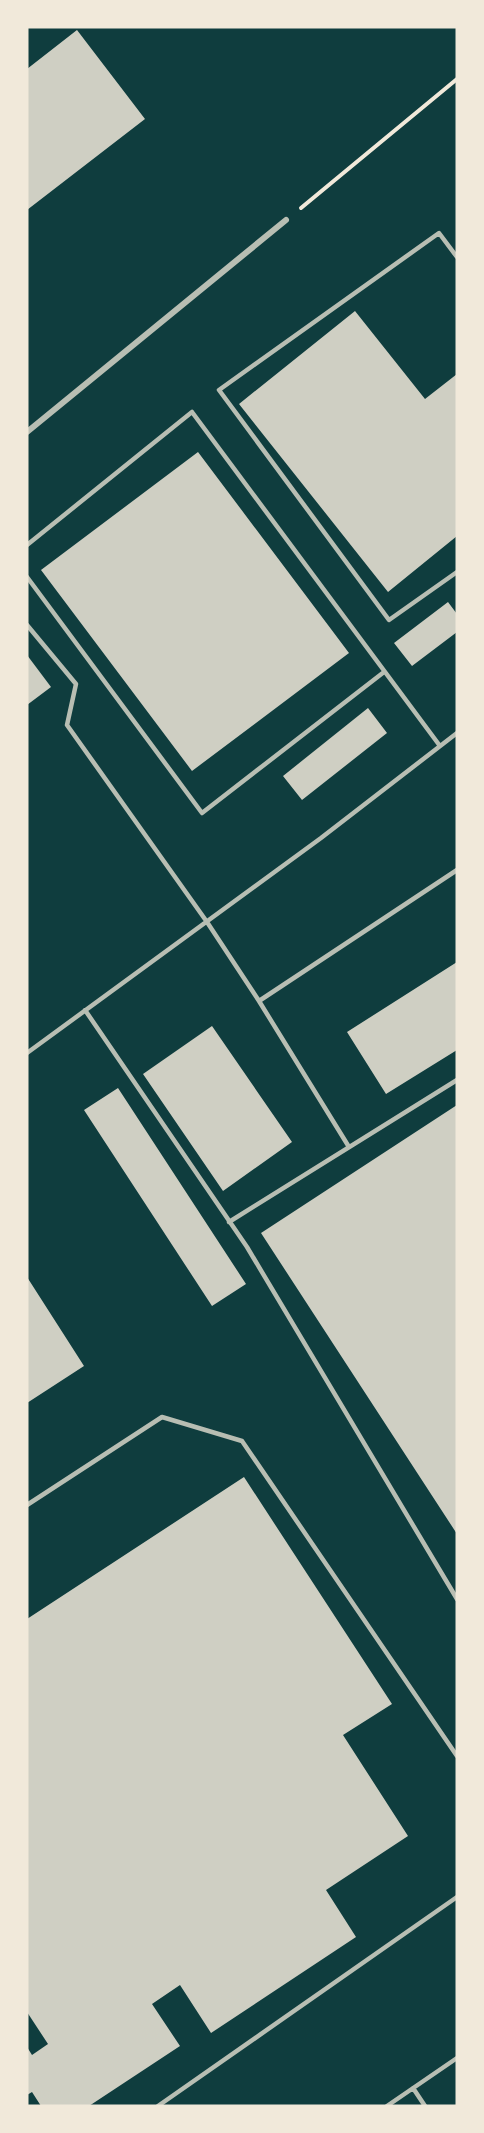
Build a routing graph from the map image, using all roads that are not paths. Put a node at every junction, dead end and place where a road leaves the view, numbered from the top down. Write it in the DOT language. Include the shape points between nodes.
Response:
graph roads {
  1 [pos="286,220"];
  2 [pos="457,256"];
  3 [pos="27,432"];
  4 [pos="27,545"];
  5 [pos="457,572"];
  6 [pos="27,578"];
  7 [pos="27,625"];
  8 [pos="384,672"];
  9 [pos="457,733"];
  10 [pos="440,746"];
  11 [pos="457,870"];
  12 [pos="207,921"];
  13 [pos="259,1001"];
  14 [pos="85,1011"];
  15 [pos="27,1053"];
  16 [pos="457,1080"];
  17 [pos="349,1147"];
  18 [pos="230,1222"];
  19 [pos="27,1505"];
  20 [pos="457,1599"];
  21 [pos="457,1756"];
  22 [pos="457,1897"];
  23 [pos="457,2058"];
  24 [pos="413,2088"];
  25 [pos="158,2106"];
  26 [pos="387,2106"];
  27 [pos="425,2106"];
  1 -- 3 [label="street"];
  2 -- 5 [label="lane" via="439,233 219,390 389,621"];
  4 -- 8 [label="lane" via="192,412"];
  6 -- 8 [label="lane" via="202,813"];
  7 -- 12 [label="lane" via="76,684 67,725"];
  8 -- 10 [label="lane"];
  9 -- 10 [label="lane"];
  10 -- 12 [label="lane"];
  11 -- 13 [label="lane"];
  12 -- 13 [label="lane"];
  12 -- 14 [label="lane"];
  13 -- 17 [label="lane"];
  14 -- 15 [label="lane"];
  14 -- 18 [label="lane"];
  16 -- 17 [label="lane"];
  17 -- 18 [label="lane"];
  18 -- 20 [label="lane"];
  19 -- 21 [label="lane" via="162,1417 243,1441"];
  22 -- 25 [label="lane"];
  23 -- 24 [label="lane"];
  24 -- 26 [label="lane"];
  24 -- 27 [label="lane"];
}
